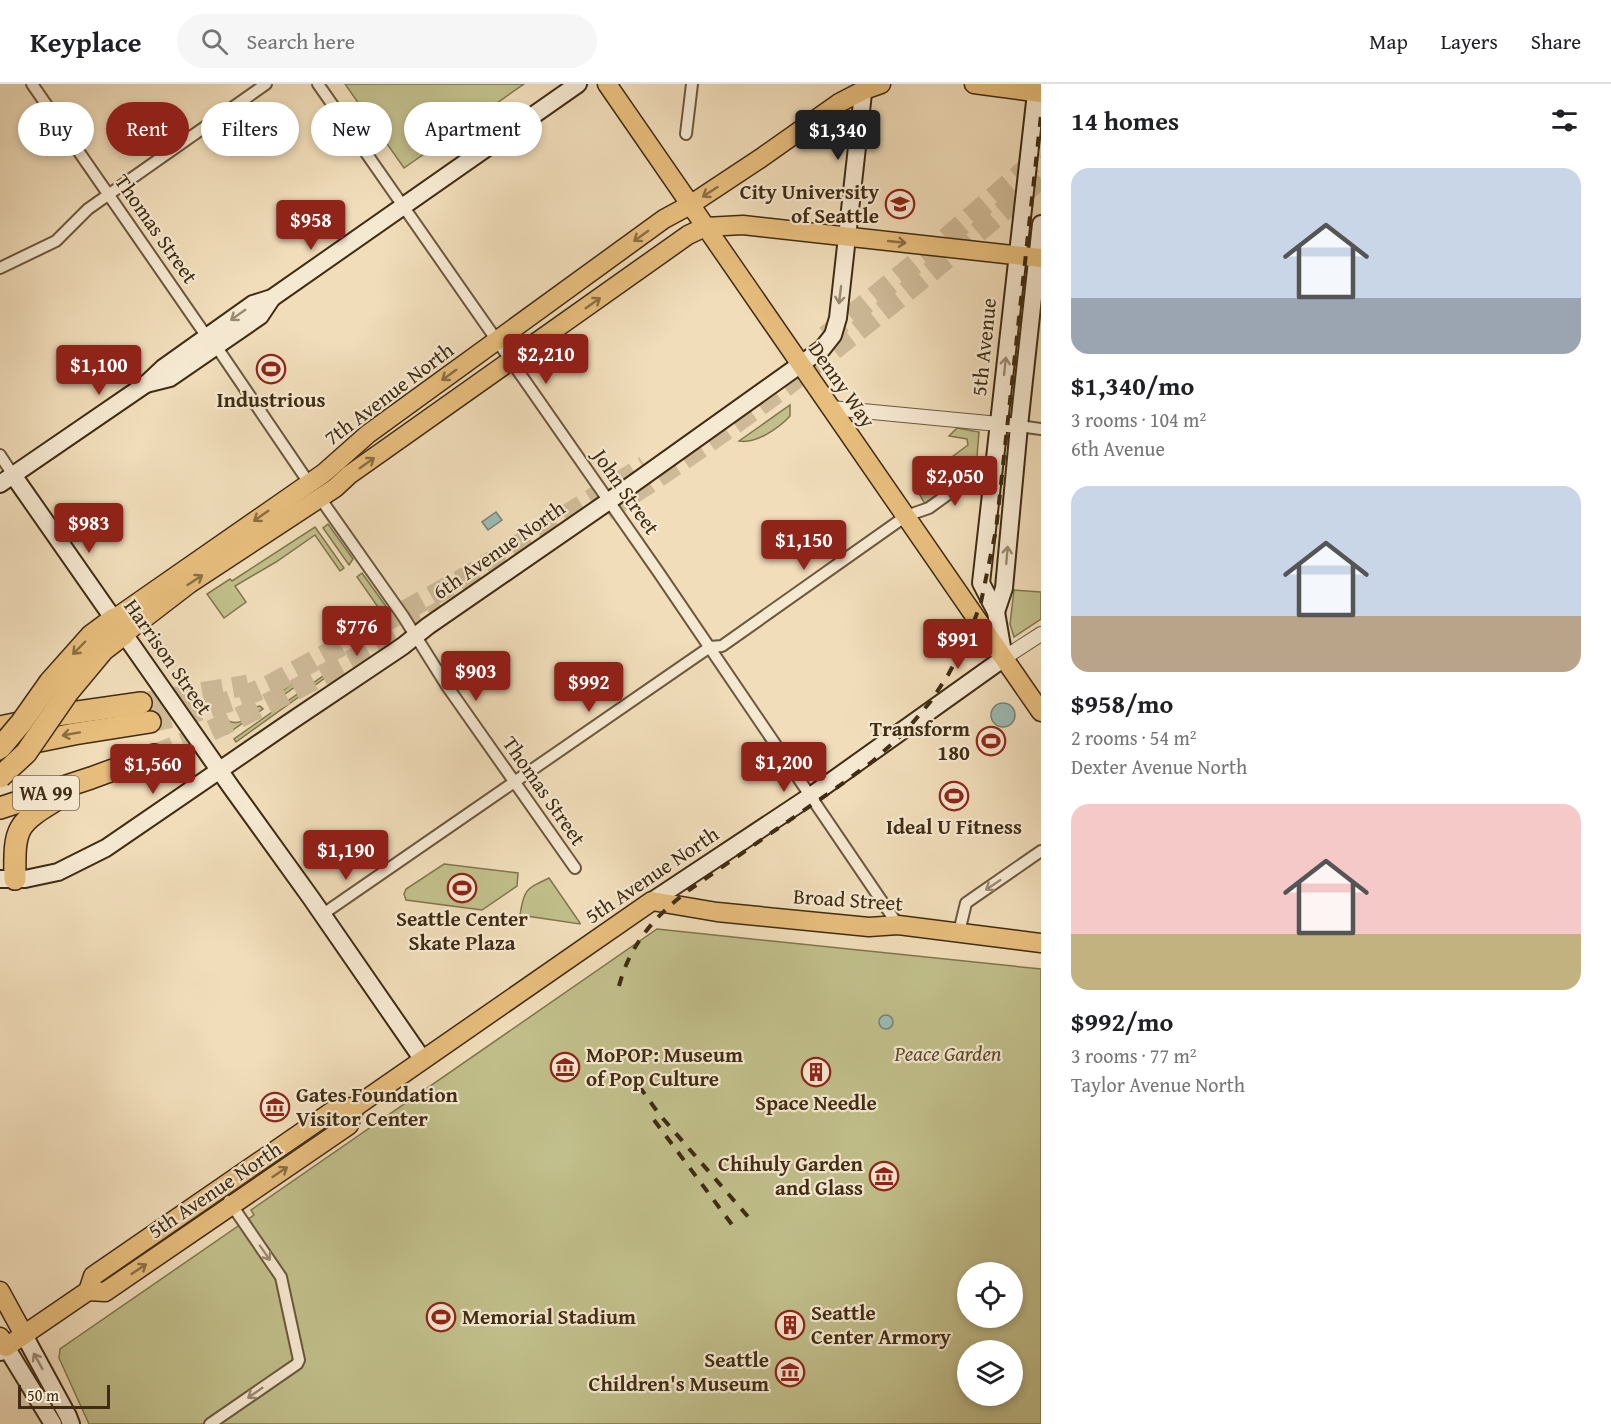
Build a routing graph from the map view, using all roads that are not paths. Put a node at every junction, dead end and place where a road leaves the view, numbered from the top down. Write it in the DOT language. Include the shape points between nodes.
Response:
graph roads {
  1 [pos="32,84"];
  2 [pos="266,84"];
  3 [pos="318,84"];
  4 [pos="578,84"];
  5 [pos="607,84"];
  6 [pos="692,84"];
  7 [pos="974,84"];
  8 [pos="866,85"];
  9 [pos="1038,90"];
  10 [pos="687,134"];
  11 [pos="108,195"];
  12 [pos="690,205"];
  13 [pos="403,208"];
  14 [pos="1041,224"];
  15 [pos="705,227"];
  16 [pos="847,237"];
  17 [pos="1017,255"];
  18 [pos="1039,258"];
  19 [pos="0,268"];
  20 [pos="497,341"];
  21 [pos="212,342"];
  22 [pos="511,361"];
  23 [pos="801,365"];
  24 [pos="831,408"];
  25 [pos="999,424"];
  26 [pos="1019,426"];
  27 [pos="1041,429"];
  28 [pos="0,455"];
  29 [pos="995,468"];
  30 [pos="6,479"];
  31 [pos="315,490"];
  32 [pos="609,501"];
  33 [pos="906,516"];
  34 [pos="996,612"];
  35 [pos="119,626"];
  36 [pos="1041,634"];
  37 [pos="415,636"];
  38 [pos="710,647"];
  39 [pos="1004,658"];
  40 [pos="59,687"];
  41 [pos="1041,712"];
  42 [pos="0,727"];
  43 [pos="0,748"];
  44 [pos="154,755"];
  45 [pos="219,770"];
  46 [pos="0,777"];
  47 [pos="91,778"];
  48 [pos="514,782"];
  49 [pos="812,795"];
  50 [pos="0,808"];
  51 [pos="1041,851"];
  52 [pos="575,868"];
  53 [pos="7,879"];
  54 [pos="652,901"];
  55 [pos="323,915"];
  56 [pos="898,925"];
  57 [pos="959,932"];
  58 [pos="1041,943"];
  59 [pos="423,1060"];
  60 [pos="355,1107"];
  61 [pos="221,1189"];
  62 [pos="232,1205"];
  63 [pos="88,1290"];
  64 [pos="0,1291"];
  65 [pos="24,1335"];
  66 [pos="2,1345"];
  67 [pos="54,1424"];
  68 [pos="70,1424"];
  69 [pos="210,1424"];
  1 -- 11 [label="street, Thomas Street"];
  2 -- 11 [label="street"];
  3 -- 13 [label="street, John Street"];
  4 -- 13 [label="main road"];
  5 -- 12 [label="main road, Denny Way"];
  6 -- 10 [label="street"];
  7 -- 9 [label="main road"];
  8 -- 12 [label="main road, 7th Avenue North, one-way"];
  8 -- 16 [label="main road, 6th Avenue North"];
  9 -- 17 [label="main road, 5th Avenue"];
  11 -- 19 [label="street" via="56,241"];
  11 -- 21 [label="street, Thomas Street"];
  12 -- 15 [label="main road, Denny Way"];
  12 -- 20 [label="main road, 7th Avenue North, one-way" via="664,219"];
  13 -- 20 [label="street, John Street"];
  13 -- 21 [label="main road" via="272,298 260,316"];
  14 -- 18 [label="main road, 5th Avenue"];
  15 -- 16 [label="main road" via="743,225"];
  22 -- 15 [label="main road, 7th Avenue North, one-way" via="688,235"];
  15 -- 23 [label="main road, Denny Way"];
  16 -- 17 [label="main road, one-way"];
  16 -- 23 [label="main road, 6th Avenue North, one-way" via="835,329 822,349"];
  17 -- 18 [label="main road"];
  25 -- 17 [label="main road, 5th Avenue, one-way"];
  18 -- 26 [label="main road, 5th Avenue"];
  20 -- 22 [label="street, John Street"];
  20 -- 31 [label="main road, 7th Avenue North, one-way" via="368,434 324,472"];
  21 -- 30 [label="main road" via="170,378 146,384"];
  21 -- 31 [label="street, Thomas Street"];
  31 -- 22 [label="main road, 7th Avenue North, one-way"];
  22 -- 32 [label="street, John Street"];
  23 -- 24 [label="main road, Denny Way"];
  23 -- 32 [label="main road, 6th Avenue North"];
  24 -- 25 [label="street"];
  24 -- 33 [label="main road, Denny Way"];
  25 -- 26 [label="street"];
  25 -- 29 [label="main road, 5th Avenue"];
  26 -- 27 [label="street"];
  34 -- 26 [label="main road, 5th Avenue, one-way" via="1005,586"];
  28 -- 30 [label="street, Harrison Street"];
  29 -- 33 [label="street" via="976,474 929,508"];
  29 -- 34 [label="main road, 5th Avenue" via="981,583"];
  30 -- 35 [label="main road, Harrison Street"];
  31 -- 35 [label="main road, 7th Avenue North"];
  31 -- 37 [label="street, Thomas Street"];
  32 -- 37 [label="main road, 6th Avenue North"];
  32 -- 38 [label="street, John Street"];
  33 -- 38 [label="street" via="722,646"];
  33 -- 39 [label="main road, Denny Way"];
  34 -- 39 [label="main road, 5th Avenue"];
  35 -- 40 [label="highway" via="85,642"];
  35 -- 45 [label="main road, Harrison Street"];
  36 -- 39 [label="street"];
  37 -- 45 [label="main road, 6th Avenue North"];
  37 -- 48 [label="street, Thomas Street"];
  38 -- 48 [label="street"];
  38 -- 49 [label="street, John Street"];
  39 -- 41 [label="main road, Denny Way"];
  39 -- 49 [label="main road, 5th Avenue North"];
  40 -- 43 [label="highway, bridge"];
  40 -- 46 [label="highway, bridge" via="26,753"];
  42 -- 43 [label="highway, WA 99, one-way" via="57,715 145,713 74,734"];
  44 -- 47 [label="highway, WA 99"];
  45 -- 53 [label="main road, 6th Avenue North" via="106,848 58,872"];
  45 -- 55 [label="main road, Harrison Street"];
  47 -- 50 [label="highway, WA 99"];
  47 -- 53 [label="highway" via="21,825"];
  48 -- 52 [label="street, Thomas Street"];
  48 -- 55 [label="street"];
  49 -- 54 [label="main road, 5th Avenue North"];
  49 -- 56 [label="street, John Street"];
  51 -- 57 [label="street, one-way" via="966,903"];
  54 -- 56 [label="main road, Broad Street" via="717,912 869,927"];
  54 -- 59 [label="main road, 5th Avenue North"];
  55 -- 59 [label="main road, Harrison Street"];
  56 -- 57 [label="main road, Broad Street"];
  57 -- 58 [label="main road, Broad Street"];
  59 -- 60 [label="main road, 5th Avenue North"];
  60 -- 61 [label="main road, 5th Avenue North" via="337,1108"];
  62 -- 60 [label="main road, 5th Avenue North, one-way" via="349,1125"];
  61 -- 62 [label="street"];
  61 -- 63 [label="main road, 5th Avenue North" via="93,1276"];
  63 -- 62 [label="main road, 5th Avenue North, one-way" via="105,1292"];
  62 -- 69 [label="street, one-way" via="282,1277 299,1360"];
  63 -- 65 [label="main road, 5th Avenue North"];
  64 -- 65 [label="main road"];
  65 -- 66 [label="main road, 5th Avenue North"];
  68 -- 65 [label="main road, one-way"];
  66 -- 67 [label="main road"];
}
